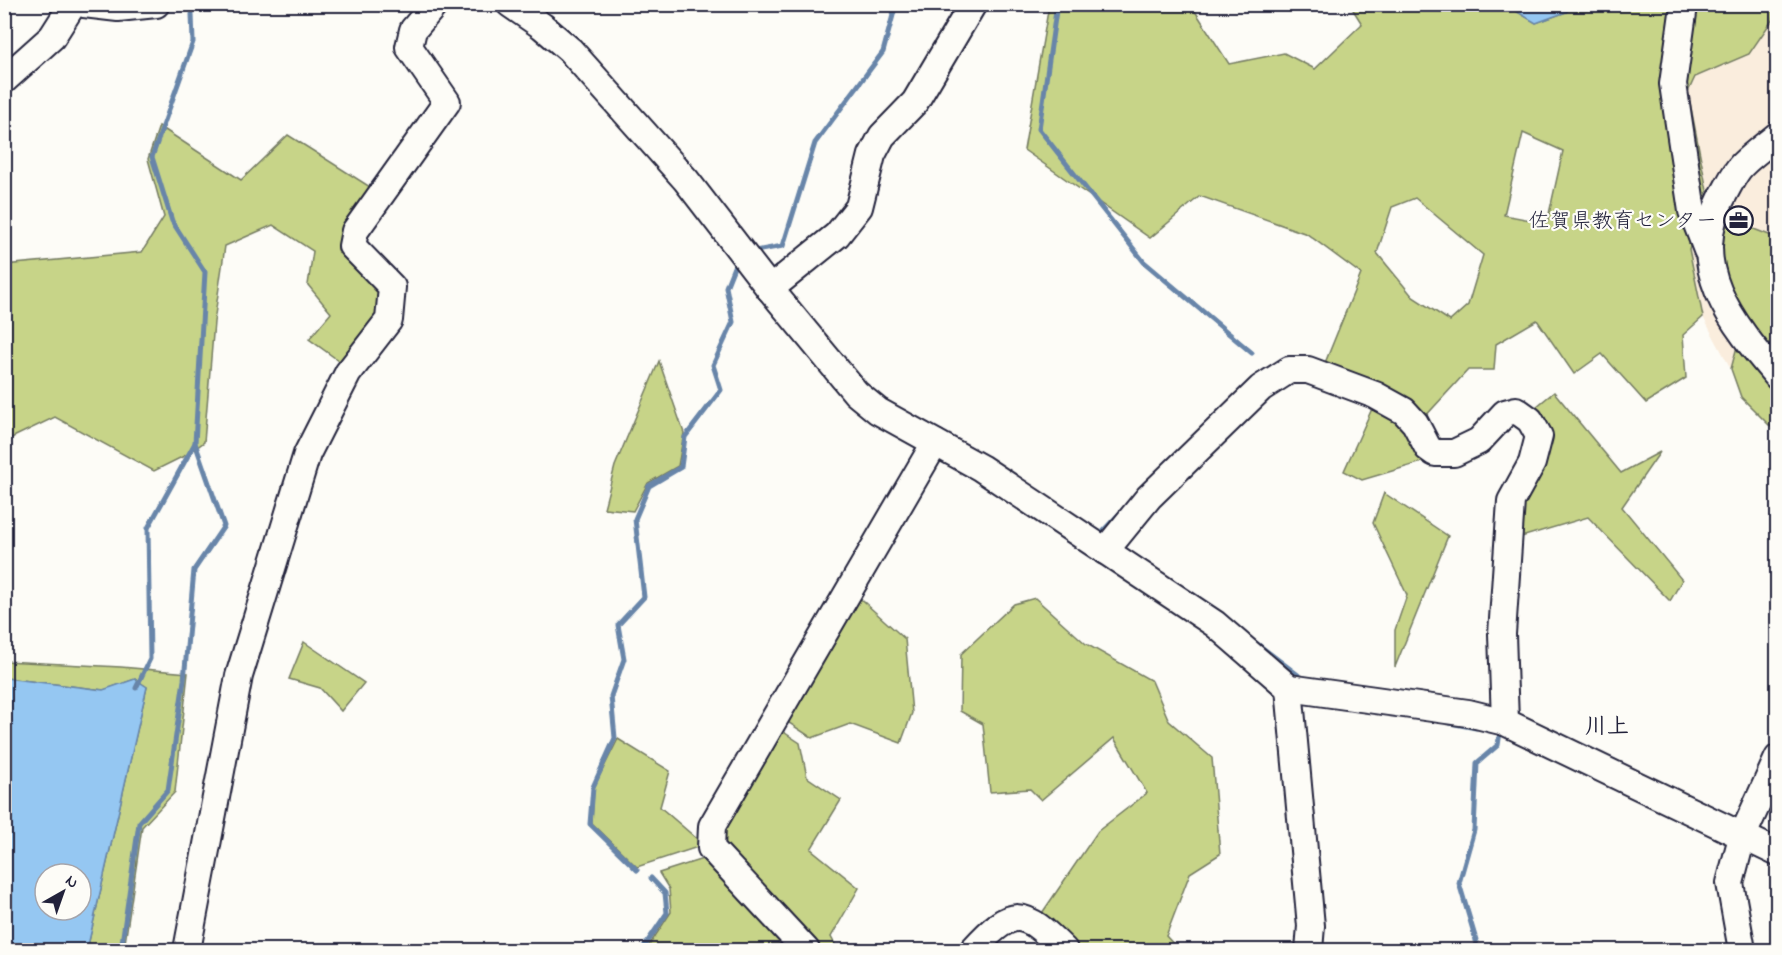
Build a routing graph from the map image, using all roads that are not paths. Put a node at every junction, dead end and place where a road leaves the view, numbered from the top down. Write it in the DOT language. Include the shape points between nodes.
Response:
graph roads {
  1 [pos="74,4"];
  2 [pos="84,4"];
  3 [pos="156,4"];
  4 [pos="435,4"];
  5 [pos="510,4"];
  6 [pos="973,4"];
  7 [pos="1684,6"];
  8 [pos="4,80"];
  9 [pos="1778,135"];
  10 [pos="1708,254"];
  11 [pos="770,289"];
  12 [pos="1778,377"];
  13 [pos="935,443"];
  14 [pos="1105,551"];
  15 [pos="1289,688"];
  16 [pos="1505,722"];
  17 [pos="1778,758"];
  18 [pos="1742,837"];
  19 [pos="1778,853"];
  20 [pos="187,951"];
  21 [pos="806,951"];
  22 [pos="973,951"];
  23 [pos="1064,951"];
  24 [pos="1309,951"];
  25 [pos="1742,951"];
  1 -- 8 [label="street" via="52,37"];
  2 -- 3 [label="street" via="118,8"];
  4 -- 20 [label="street" via="413,30 409,47 447,102 355,231 352,246 392,288 389,320 348,374 307,454 239,676"];
  5 -- 11 [label="street" via="570,50 686,180"];
  6 -- 11 [label="street" via="915,102 882,136 872,155 859,207 837,235"];
  7 -- 10 [label="street" via="1673,84 1692,211"];
  9 -- 10 [label="street" via="1740,166 1714,211"];
  10 -- 12 [label="street" via="1717,292 1742,334"];
  11 -- 13 [label="street" via="856,393 878,411"];
  13 -- 14 [label="street" via="981,468"];
  13 -- 21 [label="street" via="712,826 711,848"];
  14 -- 15 [label="street" via="1215,624"];
  14 -- 16 [label="street" via="1149,496 1261,388 1289,370 1308,370 1375,395 1404,411 1435,453 1454,453 1479,441 1505,413 1516,410 1530,420 1539,436 1532,463 1511,501 1502,634"];
  15 -- 16 [label="street" via="1468,713"];
  15 -- 24 [label="street" via="1311,926"];
  16 -- 18 [label="street"];
  17 -- 18 [label="street"];
  18 -- 19 [label="street"];
  18 -- 25 [label="street" via="1730,883"];
  22 -- 23 [label="street" via="1006,919 1025,918"];
}
